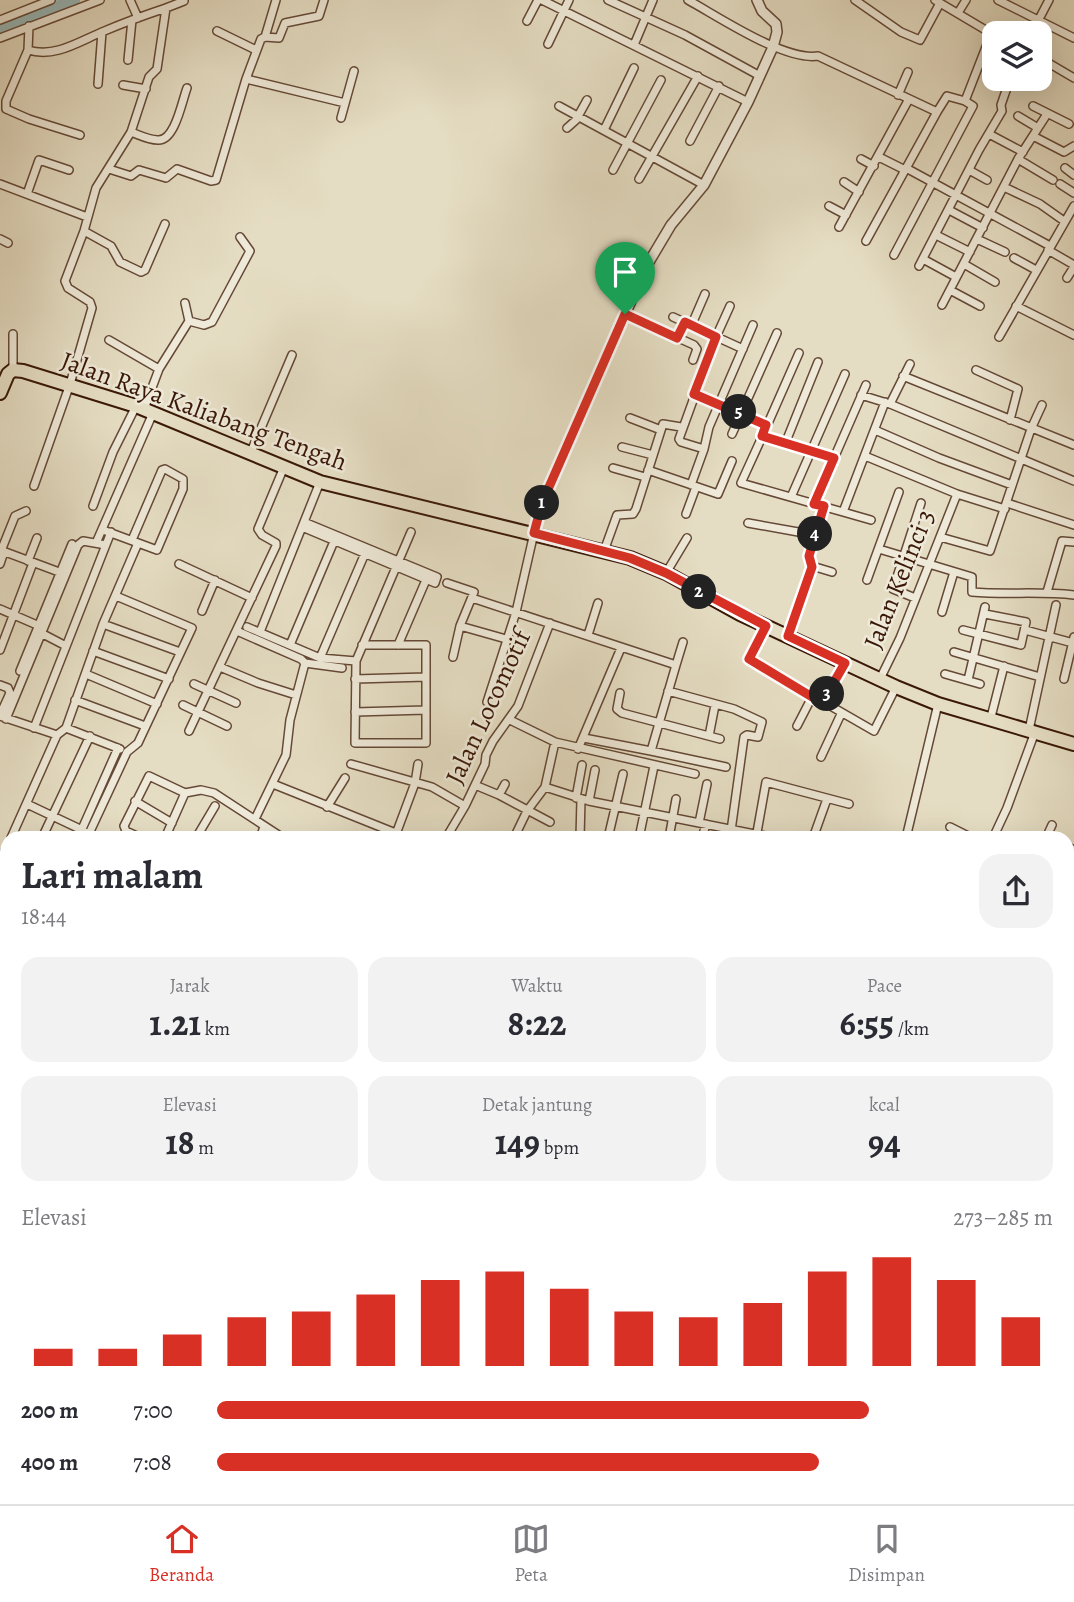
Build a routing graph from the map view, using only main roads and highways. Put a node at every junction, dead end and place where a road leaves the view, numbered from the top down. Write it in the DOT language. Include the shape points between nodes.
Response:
graph roads {
  1 [pos="0,393"];
  2 [pos="1074,744"];
  1 -- 2 [label="main road, Jalan Raya Kaliabang Tengah" via="13,370 70,384 320,482 630,558 896,687"];
}
